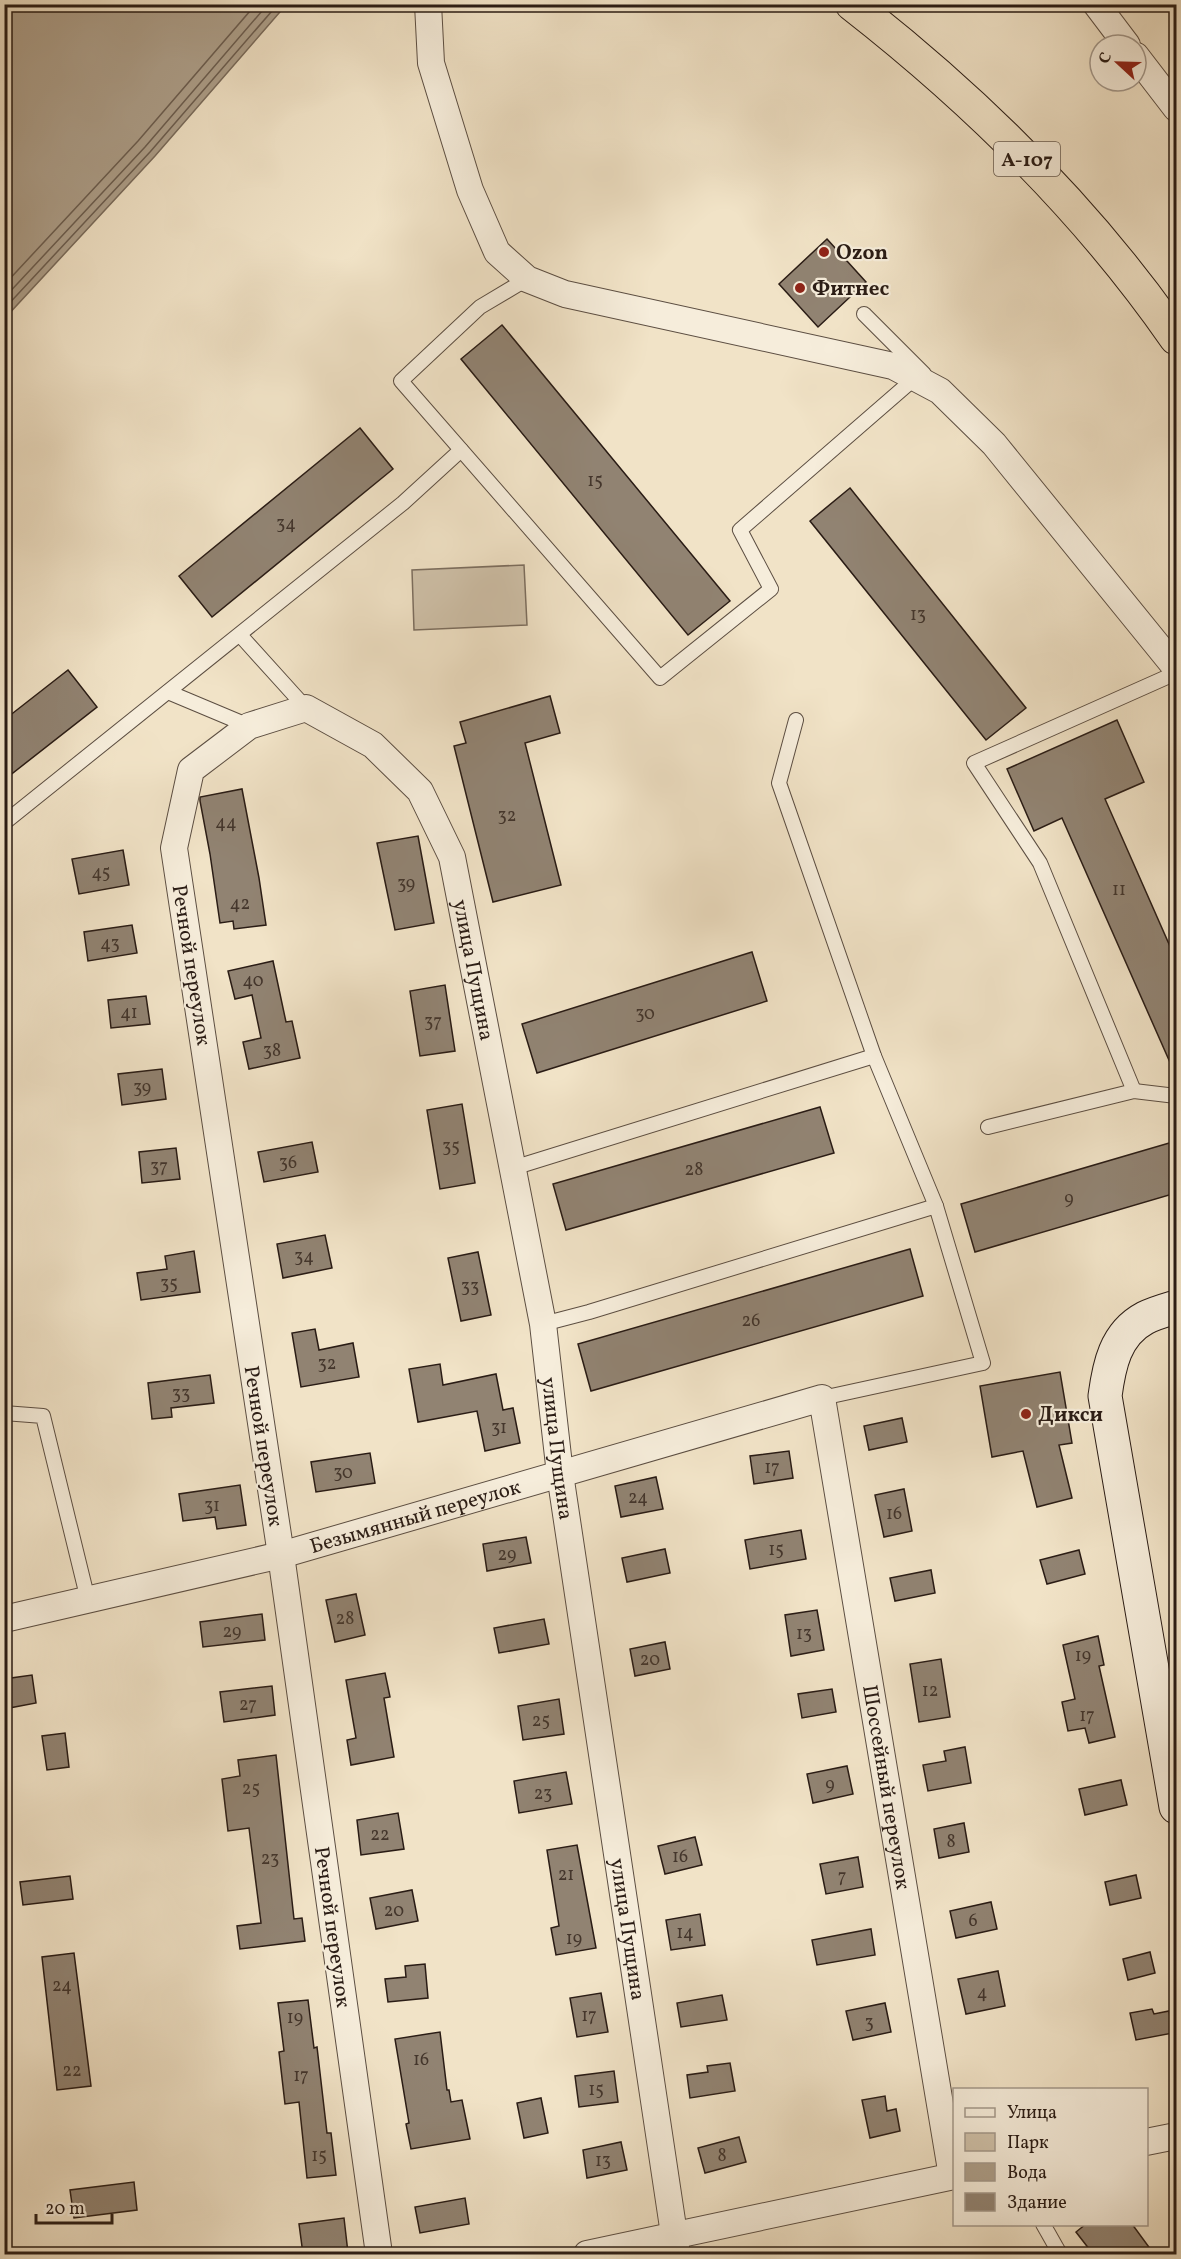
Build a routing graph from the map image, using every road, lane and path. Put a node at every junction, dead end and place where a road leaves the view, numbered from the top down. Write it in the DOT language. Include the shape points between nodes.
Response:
graph roads {
  1 [pos="428,4"];
  2 [pos="852,4"];
  3 [pos="1096,4"];
  4 [pos="1118,33"];
  5 [pos="1148,69"];
  6 [pos="1170,94"];
  7 [pos="527,279"];
  8 [pos="864,314"];
  9 [pos="1176,338"];
  10 [pos="915,378"];
  11 [pos="940,391"];
  12 [pos="461,450"];
  13 [pos="240,634"];
  14 [pos="1176,668"];
  15 [pos="1176,673"];
  16 [pos="168,692"];
  17 [pos="306,708"];
  18 [pos="796,720"];
  19 [pos="249,726"];
  20 [pos="4,823"];
  21 [pos="874,1056"];
  22 [pos="1134,1091"];
  23 [pos="1176,1096"];
  24 [pos="987,1127"];
  25 [pos="513,1168"];
  26 [pos="936,1206"];
  27 [pos="1176,1306"];
  28 [pos="543,1324"];
  29 [pos="822,1398"];
  30 [pos="4,1413"];
  31 [pos="560,1474"];
  32 [pos="281,1555"];
  33 [pos="88,1600"];
  34 [pos="4,1619"];
  35 [pos="1176,1807"];
  36 [pos="1176,2136"];
  37 [pos="1148,2142"];
  38 [pos="953,2176"];
  39 [pos="1044,2226"];
  40 [pos="676,2245"];
  41 [pos="379,2254"];
  42 [pos="587,2254"];
  43 [pos="1060,2254"];
  1 -- 7 [label="street" via="431,63 470,190 497,252"];
  2 -- 9 [label="highway, А-107" via="940,76 1048,180 1107,248"];
  3 -- 4 [label="street"];
  5 -- 6 [label="street"];
  7 -- 10 [label="street" via="565,294 893,366"];
  7 -- 12 [label="lane" via="480,307 401,381"];
  8 -- 11 [label="lane"];
  10 -- 11 [label="street"];
  10 -- 12 [label="lane" via="740,530 771,589 660,678"];
  11 -- 14 [label="street" via="994,444"];
  12 -- 13 [label="lane" via="404,503"];
  13 -- 16 [label="lane"];
  13 -- 17 [label="lane"];
  15 -- 22 [label="lane" via="974,763 1040,863"];
  16 -- 19 [label="lane"];
  16 -- 20 [label="lane"];
  17 -- 19 [label="street, Речной переулок"];
  17 -- 25 [label="street, улица Пущина" via="373,745 420,791 452,857"];
  18 -- 21 [label="lane" via="779,783"];
  19 -- 32 [label="street, Речной переулок" via="191,770 174,848"];
  21 -- 25 [label="lane"];
  21 -- 26 [label="lane"];
  22 -- 23 [label="lane"];
  22 -- 24 [label="lane"];
  25 -- 28 [label="street, улица Пущина"];
  26 -- 28 [label="lane"];
  26 -- 29 [label="lane" via="983,1363"];
  27 -- 35 [label="street" via="1143,1319 1122,1338 1109,1365 1106,1396"];
  28 -- 31 [label="street, улица Пущина"];
  29 -- 31 [label="street, Безымянный переулок"];
  29 -- 38 [label="street, Шоссейный переулок"];
  30 -- 33 [label="lane" via="43,1416"];
  31 -- 32 [label="street, Безымянный переулок"];
  31 -- 40 [label="street, улица Пущина"];
  32 -- 33 [label="street, Безымянный переулок"];
  32 -- 41 [label="street, Речной переулок"];
  33 -- 34 [label="street, Безымянный переулок"];
  36 -- 37 [label="street"];
  38 -- 40 [label="street"];
  39 -- 43 [label="lane"];
  40 -- 42 [label="street"];
}
